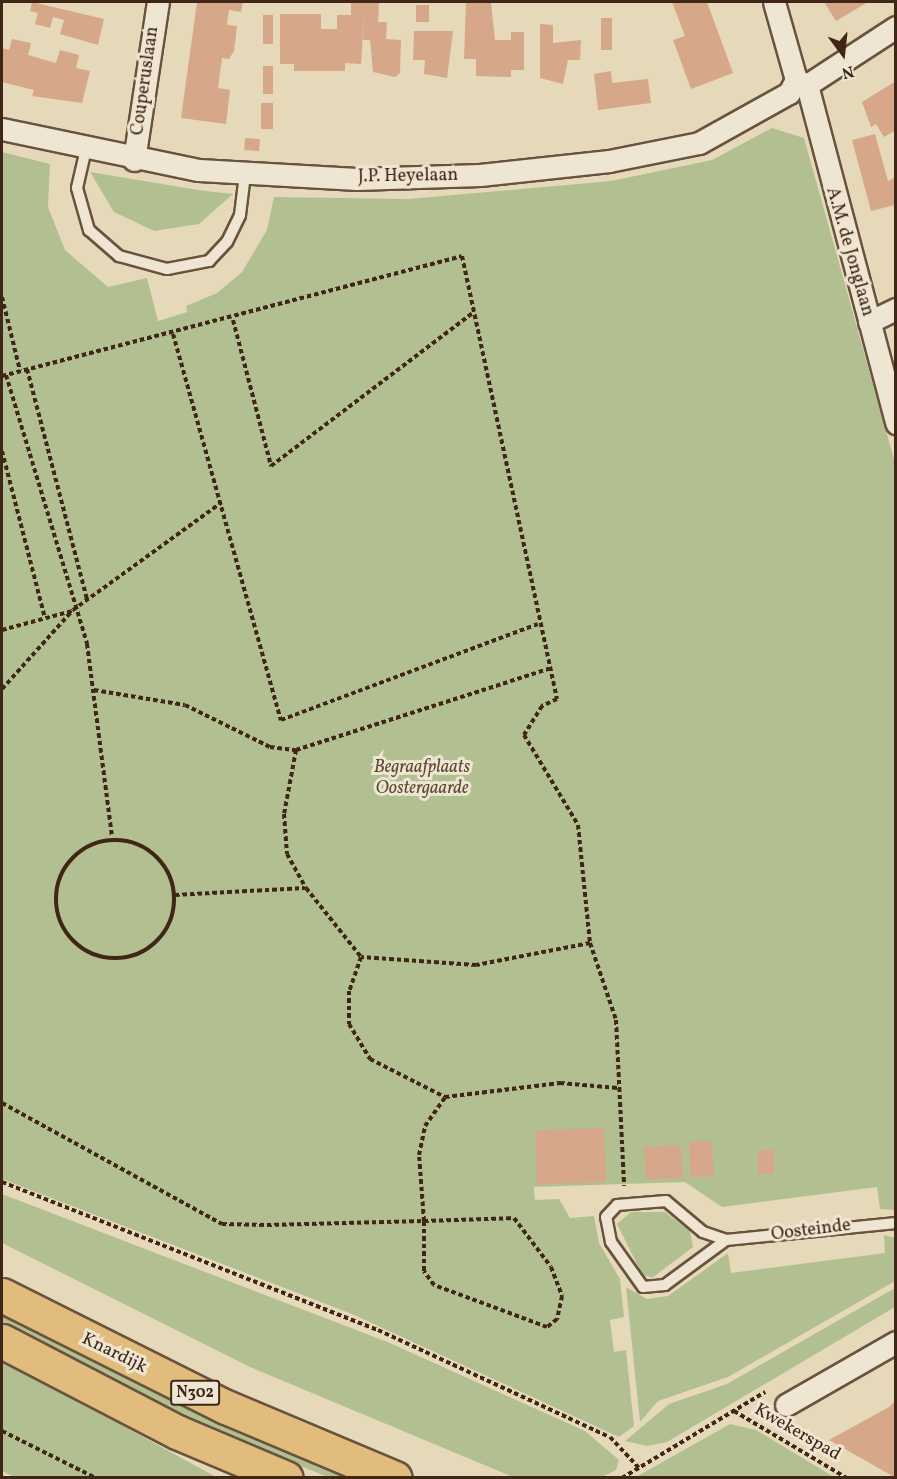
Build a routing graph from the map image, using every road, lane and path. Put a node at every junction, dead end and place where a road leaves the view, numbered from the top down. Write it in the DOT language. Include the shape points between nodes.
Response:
graph roads {
  1 [pos="158,2"];
  2 [pos="774,2"];
  3 [pos="896,27"];
  4 [pos="802,83"];
  5 [pos="2,129"];
  6 [pos="86,149"];
  7 [pos="134,160"];
  8 [pos="245,174"];
  9 [pos="2,297"];
  10 [pos="896,309"];
  11 [pos="474,312"];
  12 [pos="233,320"];
  13 [pos="869,322"];
  14 [pos="173,334"];
  15 [pos="27,369"];
  16 [pos="20,371"];
  17 [pos="4,376"];
  18 [pos="896,423"];
  19 [pos="2,451"];
  20 [pos="221,503"];
  21 [pos="87,599"];
  22 [pos="73,610"];
  23 [pos="45,618"];
  24 [pos="538,624"];
  25 [pos="2,630"];
  26 [pos="549,669"];
  27 [pos="2,689"];
  28 [pos="94,690"];
  29 [pos="296,750"];
  30 [pos="112,836"];
  31 [pos="306,888"];
  32 [pos="175,895"];
  33 [pos="590,943"];
  34 [pos="361,957"];
  35 [pos="618,1088"];
  36 [pos="445,1097"];
  37 [pos="2,1103"];
  38 [pos="2,1182"];
  39 [pos="626,1204"];
  40 [pos="424,1221"];
  41 [pos="896,1223"];
  42 [pos="726,1240"];
  43 [pos="2,1295"];
  44 [pos="2,1341"];
  45 [pos="896,1342"];
  46 [pos="786,1405"];
  47 [pos="2,1431"];
  48 [pos="639,1468"];
  49 [pos="96,1478"];
  50 [pos="286,1478"];
  51 [pos="395,1478"];
  52 [pos="622,1478"];
  53 [pos="847,1478"];
  1 -- 7 [label="street, Couperuslaan"];
  2 -- 4 [label="street, A.M. de Jonglaan"];
  3 -- 4 [label="street, J.P. Heyelaan"];
  4 -- 8 [label="street, J.P. Heyelaan" via="723,133 630,157 436,177"];
  4 -- 13 [label="street, A.M. de Jonglaan"];
  5 -- 6 [label="street, J.P. Heyelaan"];
  6 -- 7 [label="street, J.P. Heyelaan"];
  6 -- 8 [label="lane" via="77,188 89,230 119,256 158,267 198,266 217,254 240,215"];
  7 -- 8 [label="street, J.P. Heyelaan"];
  9 -- 16 [label="path"];
  10 -- 13 [label="street"];
  11 -- 12 [label="path" via="462,256"];
  11 -- 12 [label="path" via="271,466"];
  11 -- 24 [label="path"];
  12 -- 14 [label="path"];
  13 -- 18 [label="street, A.M. de Jonglaan"];
  14 -- 15 [label="path"];
  14 -- 20 [label="path"];
  15 -- 16 [label="path"];
  15 -- 21 [label="path"];
  16 -- 17 [label="path"];
  17 -- 22 [label="path"];
  19 -- 23 [label="path"];
  20 -- 21 [label="path"];
  20 -- 24 [label="path" via="281,720"];
  21 -- 22 [label="path"];
  22 -- 23 [label="path"];
  22 -- 27 [label="path"];
  22 -- 28 [label="path" via="87,644"];
  23 -- 25 [label="path"];
  24 -- 26 [label="path"];
  26 -- 29 [label="path"];
  26 -- 33 [label="path" via="557,699 542,706 524,735 578,825"];
  28 -- 29 [label="path" via="186,705 270,747"];
  28 -- 30 [label="path"];
  29 -- 31 [label="path" via="284,837 292,869"];
  30 -- 32 [label="path" via="139,844 164,864"];
  30 -- 32 [label="path" via="83,848 65,866 56,889 57,914 68,937 88,953 112,959 137,955 158,941 172,920"];
  31 -- 32 [label="path"];
  31 -- 34 [label="path"];
  33 -- 34 [label="path" via="499,964"];
  33 -- 35 [label="path" via="616,1020"];
  34 -- 36 [label="path" via="347,1007 357,1041 393,1074"];
  35 -- 36 [label="path" via="560,1083"];
  35 -- 39 [label="path"];
  36 -- 40 [label="path" via="425,1126 419,1155"];
  37 -- 40 [label="path" via="209,1221 267,1225"];
  38 -- 48 [label="path" via="378,1330 610,1437"];
  39 -- 42 [label="lane" via="671,1202 704,1232"];
  39 -- 42 [label="lane" via="609,1210 605,1228 644,1287 665,1285"];
  40 -- 40 [label="path" via="424,1271 434,1286 547,1327 557,1319 562,1296 551,1267 514,1218"];
  41 -- 42 [label="lane, Oosteinde"];
  43 -- 51 [label="main road, Knardijk / N302" via="184,1388"];
  44 -- 50 [label="main road, N302" via="177,1432"];
  45 -- 46 [label="street"];
  47 -- 49 [label="path"];
  48 -- 52 [label="path"];
  48 -- 53 [label="path, Kwekerspad" via="734,1411"];
}
